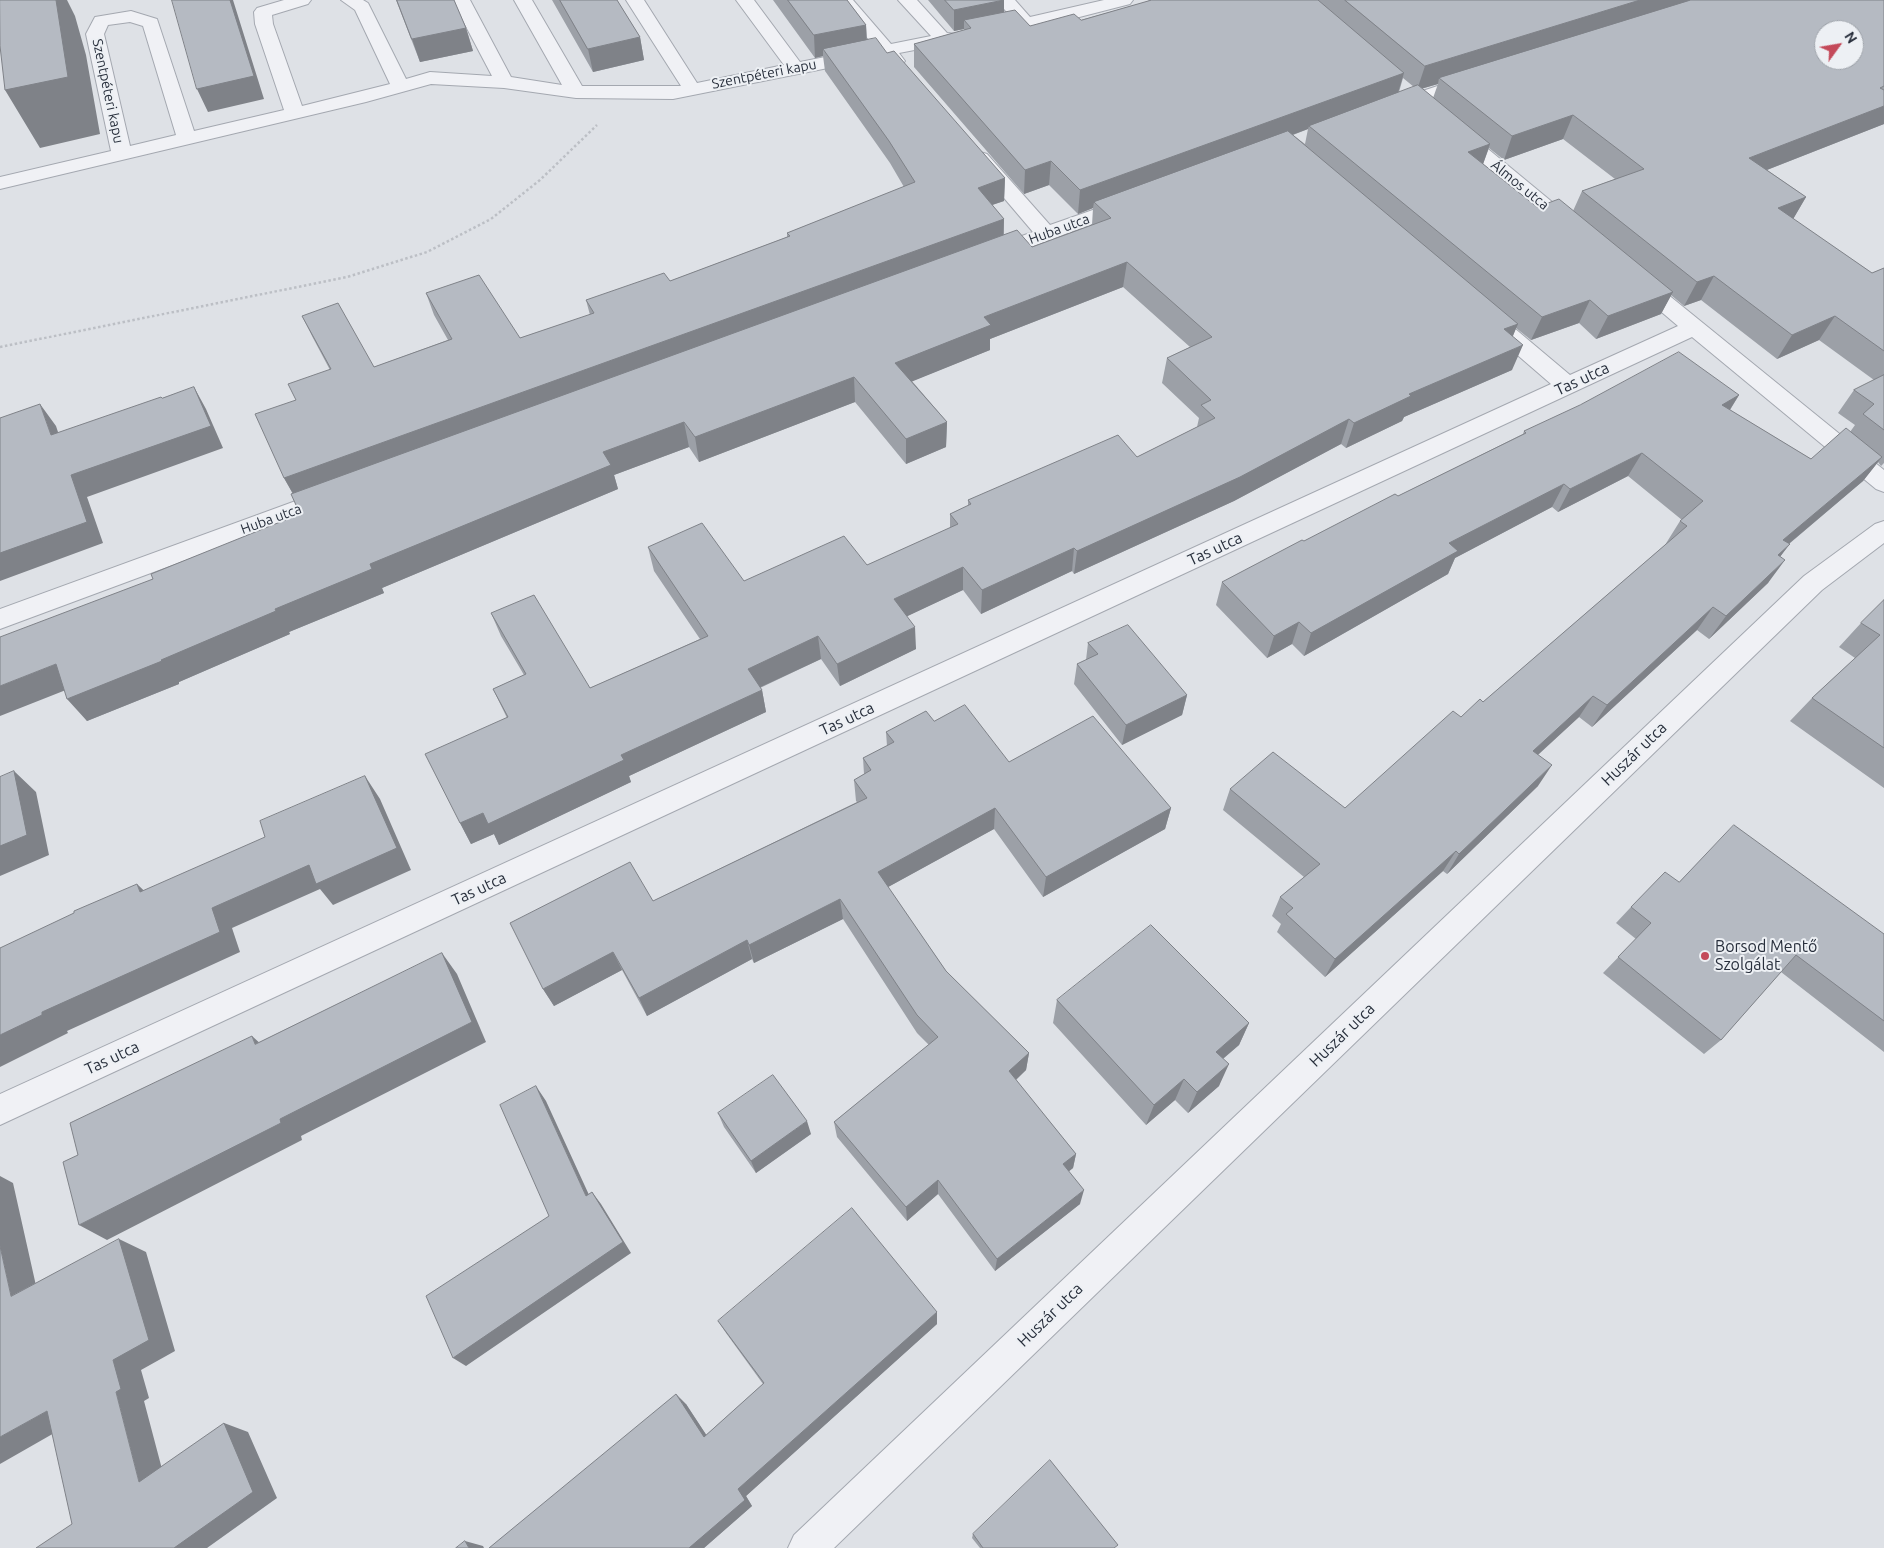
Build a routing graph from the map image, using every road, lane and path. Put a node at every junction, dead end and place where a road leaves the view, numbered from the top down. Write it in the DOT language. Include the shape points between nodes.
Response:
graph roads {
  1 [pos="302,0"];
  2 [pos="350,0"];
  3 [pos="460,0"];
  4 [pos="523,0"];
  5 [pos="635,0"];
  6 [pos="745,0"];
  7 [pos="844,0"];
  8 [pos="907,0"];
  9 [pos="1005,0"];
  10 [pos="1123,0"];
  11 [pos="1026,23"];
  12 [pos="944,39"];
  13 [pos="887,50"];
  14 [pos="795,68"];
  15 [pos="906,73"];
  16 [pos="1488,76"];
  17 [pos="504,82"];
  18 [pos="1395,82"];
  19 [pos="400,86"];
  20 [pos="692,89"];
  21 [pos="576,92"];
  22 [pos="612,93"];
  23 [pos="1414,99"];
  24 [pos="294,113"];
  25 [pos="1377,113"];
  26 [pos="187,139"];
  27 [pos="971,147"];
  28 [pos="122,155"];
  29 [pos="0,183"];
  30 [pos="1148,197"];
  31 [pos="1046,234"];
  32 [pos="1587,240"];
  33 [pos="971,262"];
  34 [pos="1625,271"];
  35 [pos="1477,308"];
  36 [pos="1694,327"];
  37 [pos="0,347"];
  38 [pos="1568,386"];
  39 [pos="1884,483"];
  40 [pos="355,488"];
  41 [pos="1884,530"];
  42 [pos="0,619"];
  43 [pos="0,1110"];
  44 [pos="807,1548"];
  1 -- 24 [label="street" via="263,12 264,24"];
  2 -- 19 [label="street" via="362,8"];
  3 -- 17 [label="street"];
  4 -- 21 [label="street"];
  5 -- 20 [label="street"];
  6 -- 14 [label="street"];
  7 -- 13 [label="street"];
  8 -- 12 [label="street"];
  9 -- 11 [label="street"];
  10 -- 11 [label="street, Szentpéteri kapu"];
  11 -- 12 [label="street, Szentpéteri kapu"];
  12 -- 13 [label="street, Szentpéteri kapu"];
  13 -- 14 [label="street, Szentpéteri kapu"];
  13 -- 15 [label="street"];
  14 -- 20 [label="street, Szentpéteri kapu"];
  16 -- 23 [label="street"];
  17 -- 19 [label="street, Szentpéteri kapu" via="430,78"];
  17 -- 21 [label="street, Szentpéteri kapu"];
  18 -- 23 [label="street, Álmos utca"];
  19 -- 24 [label="street, Szentpéteri kapu"];
  20 -- 22 [label="street, Szentpéteri kapu" via="673,93"];
  21 -- 22 [label="street, Szentpéteri kapu"];
  22 -- 37 [label="path" via="596,128 540,180 491,219 427,252 347,277"];
  23 -- 25 [label="street"];
  23 -- 32 [label="street, Álmos utca"];
  24 -- 26 [label="street, Szentpéteri kapu"];
  26 -- 28 [label="street, Szentpéteri kapu"];
  26 -- 28 [label="street, Szentpéteri kapu" via="151,24 131,16 101,22 96,34"];
  27 -- 31 [label="street"];
  28 -- 29 [label="street, Szentpéteri kapu"];
  30 -- 31 [label="street, Huba utca"];
  31 -- 33 [label="street, Huba utca"];
  34 -- 36 [label="street"];
  35 -- 38 [label="street"];
  36 -- 38 [label="street, Tas utca"];
  36 -- 39 [label="street"];
  38 -- 43 [label="street, Tas utca"];
  40 -- 42 [label="street, Huba utca"];
  41 -- 44 [label="street, Huszár utca" via="1813,583"];
}
